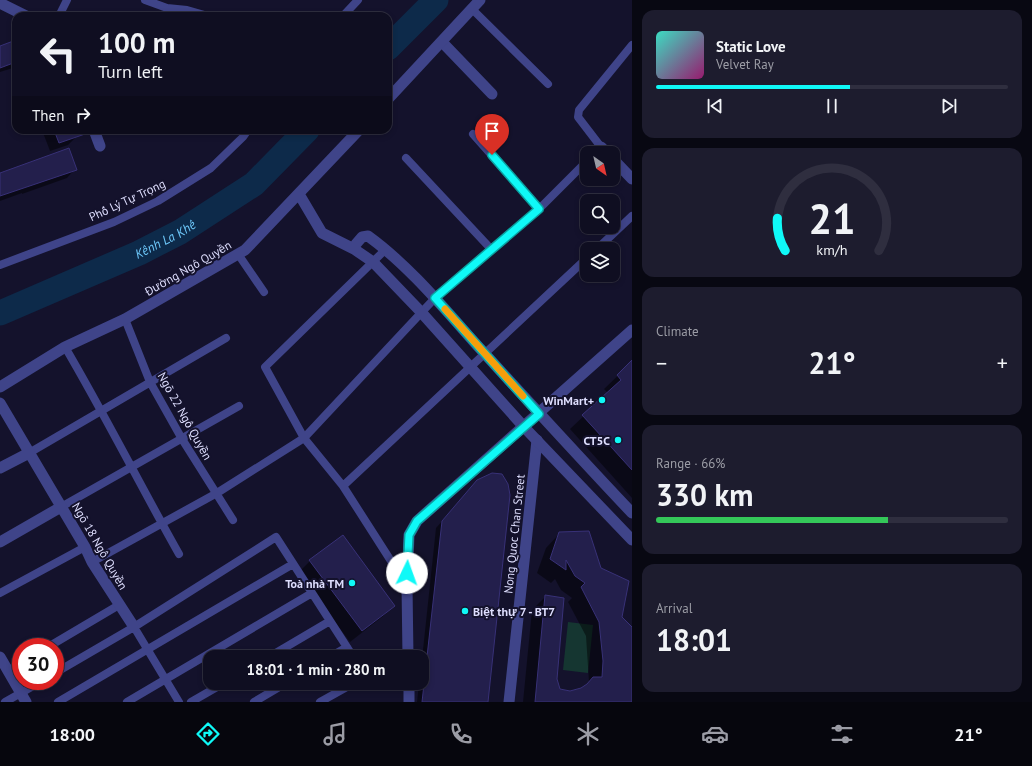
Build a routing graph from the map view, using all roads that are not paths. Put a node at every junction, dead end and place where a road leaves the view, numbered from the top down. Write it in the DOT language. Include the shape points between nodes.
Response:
graph roads {
  1 [pos="67,0"];
  2 [pos="145,0"];
  3 [pos="358,0"];
  4 [pos="480,0"];
  5 [pos="0,3"];
  6 [pos="472,9"];
  7 [pos="187,10"];
  8 [pos="18,12"];
  9 [pos="61,12"];
  10 [pos="185,12"];
  11 [pos="194,12"];
  12 [pos="347,12"];
  13 [pos="442,42"];
  14 [pos="632,45"];
  15 [pos="548,84"];
  16 [pos="492,94"];
  17 [pos="392,95"];
  18 [pos="96,134"];
  19 [pos="245,134"];
  20 [pos="355,134"];
  21 [pos="473,134"];
  22 [pos="100,146"];
  23 [pos="598,146"];
  24 [pos="406,158"];
  25 [pos="620,166"];
  26 [pos="580,168"];
  27 [pos="632,179"];
  28 [pos="299,194"];
  29 [pos="539,209"];
  30 [pos="632,216"];
  31 [pos="604,242"];
  32 [pos="354,249"];
  33 [pos="386,249"];
  34 [pos="491,249"];
  35 [pos="238,254"];
  36 [pos="373,262"];
  37 [pos="0,265"];
  38 [pos="580,265"];
  39 [pos="264,292"];
  40 [pos="435,298"];
  41 [pos="421,312"];
  42 [pos="125,319"];
  43 [pos="632,330"];
  44 [pos="226,338"];
  45 [pos="65,347"];
  46 [pos="485,354"];
  47 [pos="471,366"];
  48 [pos="150,382"];
  49 [pos="0,387"];
  50 [pos="0,403"];
  51 [pos="239,406"];
  52 [pos="101,410"];
  53 [pos="539,414"];
  54 [pos="524,427"];
  55 [pos="182,438"];
  56 [pos="304,438"];
  57 [pos="537,440"];
  58 [pos="29,452"];
  59 [pos="130,467"];
  60 [pos="0,468"];
  61 [pos="343,486"];
  62 [pos="217,493"];
  63 [pos="61,506"];
  64 [pos="632,513"];
  65 [pos="233,520"];
  66 [pos="161,523"];
  67 [pos="632,540"];
  68 [pos="0,542"];
  69 [pos="85,547"];
  70 [pos="179,554"];
  71 [pos="92,562"];
  72 [pos="293,564"];
  73 [pos="407,586"];
  74 [pos="0,593"];
  75 [pos="312,594"];
  76 [pos="119,605"];
  77 [pos="330,621"];
  78 [pos="134,627"];
  79 [pos="63,638"];
  80 [pos="347,647"];
  81 [pos="147,650"];
  82 [pos="281,650"];
  83 [pos="342,650"];
  84 [pos="349,650"];
  85 [pos="408,650"];
  86 [pos="0,657"];
  87 [pos="64,668"];
  88 [pos="12,669"];
  89 [pos="8,671"];
  90 [pos="166,680"];
  91 [pos="32,690"];
  92 [pos="212,690"];
  93 [pos="274,690"];
  94 [pos="341,690"];
  95 [pos="409,690"];
  96 [pos="23,698"];
  97 [pos="5,702"];
  98 [pos="58,702"];
  99 [pos="127,702"];
  100 [pos="179,702"];
  101 [pos="191,702"];
  102 [pos="254,702"];
  103 [pos="320,702"];
  104 [pos="409,702"];
  105 [pos="509,702"];
  1 -- 9 [label="lane"];
  2 -- 7 [label="lane" via="167,8"];
  3 -- 12 [label="lane"];
  4 -- 6 [label="street"];
  5 -- 8 [label="street"];
  6 -- 13 [label="street"];
  6 -- 15 [label="lane"];
  7 -- 10 [label="lane"];
  7 -- 11 [label="lane"];
  13 -- 16 [label="street"];
  13 -- 17 [label="street"];
  14 -- 23 [label="lane" via="579,110 578,117"];
  18 -- 22 [label="street"];
  19 -- 37 [label="lane, Phố Lý Tự Trọng" via="211,168 158,201 114,222"];
  20 -- 28 [label="street, Đường Ngô Quyền"];
  21 -- 29 [label="lane"];
  24 -- 34 [label="lane"];
  25 -- 27 [label="street"];
  26 -- 29 [label="lane"];
  28 -- 32 [label="street" via="322,233"];
  28 -- 35 [label="street, Đường Ngô Quyền" via="245,250"];
  29 -- 34 [label="lane"];
  30 -- 31 [label="lane"];
  32 -- 33 [label="street" via="362,236 368,236"];
  32 -- 36 [label="street"];
  33 -- 36 [label="lane"];
  33 -- 40 [label="street"];
  34 -- 40 [label="lane"];
  35 -- 39 [label="lane"];
  35 -- 42 [label="street, Đường Ngô Quyền"];
  36 -- 41 [label="street"];
  36 -- 56 [label="lane" via="265,367"];
  38 -- 46 [label="lane"];
  40 -- 41 [label="lane"];
  40 -- 46 [label="street"];
  41 -- 47 [label="street"];
  41 -- 56 [label="lane"];
  42 -- 45 [label="street, Đường Ngô Quyền"];
  42 -- 48 [label="lane, Ngõ 22 Ngô Quyền"];
  43 -- 53 [label="street"];
  44 -- 48 [label="lane"];
  45 -- 49 [label="street, Đường Ngô Quyền"];
  45 -- 52 [label="lane"];
  46 -- 47 [label="lane"];
  46 -- 53 [label="street"];
  47 -- 54 [label="street"];
  47 -- 61 [label="lane"];
  48 -- 52 [label="lane"];
  48 -- 55 [label="lane, Ngõ 22 Ngô Quyền"];
  50 -- 58 [label="street, Ngõ 18 Ngô Quyền"];
  51 -- 55 [label="lane"];
  52 -- 58 [label="lane"];
  52 -- 59 [label="lane"];
  53 -- 54 [label="street"];
  53 -- 57 [label="street, Nong Quoc Chan Street"];
  53 -- 64 [label="street"];
  54 -- 57 [label="street"];
  54 -- 73 [label="street" via="417,521 409,535"];
  55 -- 59 [label="lane"];
  55 -- 62 [label="lane, Ngõ 22 Ngô Quyền"];
  56 -- 61 [label="lane"];
  56 -- 62 [label="lane"];
  57 -- 67 [label="street"];
  57 -- 105 [label="street, Nong Quoc Chan Street"];
  58 -- 60 [label="street"];
  58 -- 63 [label="street, Ngõ 18 Ngô Quyền"];
  59 -- 63 [label="lane"];
  59 -- 66 [label="lane"];
  61 -- 73 [label="lane"];
  62 -- 65 [label="lane, Ngõ 22 Ngô Quyền"];
  62 -- 66 [label="lane"];
  63 -- 68 [label="street"];
  63 -- 69 [label="street, Ngõ 18 Ngô Quyền"];
  66 -- 70 [label="lane"];
  66 -- 71 [label="lane"];
  69 -- 71 [label="street, Ngõ 18 Ngô Quyền"];
  69 -- 74 [label="lane"];
  71 -- 76 [label="street, Ngõ 18 Ngô Quyền"];
  72 -- 75 [label="lane"];
  72 -- 78 [label="lane" via="276,537"];
  72 -- 81 [label="lane"];
  73 -- 85 [label="street"];
  75 -- 77 [label="lane"];
  75 -- 90 [label="lane"];
  76 -- 78 [label="street, Ngõ 18 Ngô Quyền"];
  76 -- 79 [label="lane"];
  77 -- 80 [label="lane"];
  77 -- 82 [label="lane"];
  78 -- 81 [label="lane, Ngõ 18 Ngô Quyền"];
  78 -- 87 [label="lane"];
  80 -- 83 [label="lane"];
  80 -- 84 [label="lane"];
  81 -- 90 [label="lane, Ngõ 18 Ngô Quyền"];
  81 -- 98 [label="lane"];
  86 -- 89 [label="street"];
  88 -- 89 [label="lane"];
  89 -- 96 [label="street"];
  90 -- 99 [label="lane"];
  90 -- 100 [label="lane, Ngõ 18 Ngô Quyền"];
  91 -- 96 [label="lane"];
  92 -- 101 [label="lane"];
  93 -- 102 [label="lane"];
  94 -- 103 [label="lane"];
  95 -- 104 [label="street"];
  96 -- 97 [label="lane"];
}
